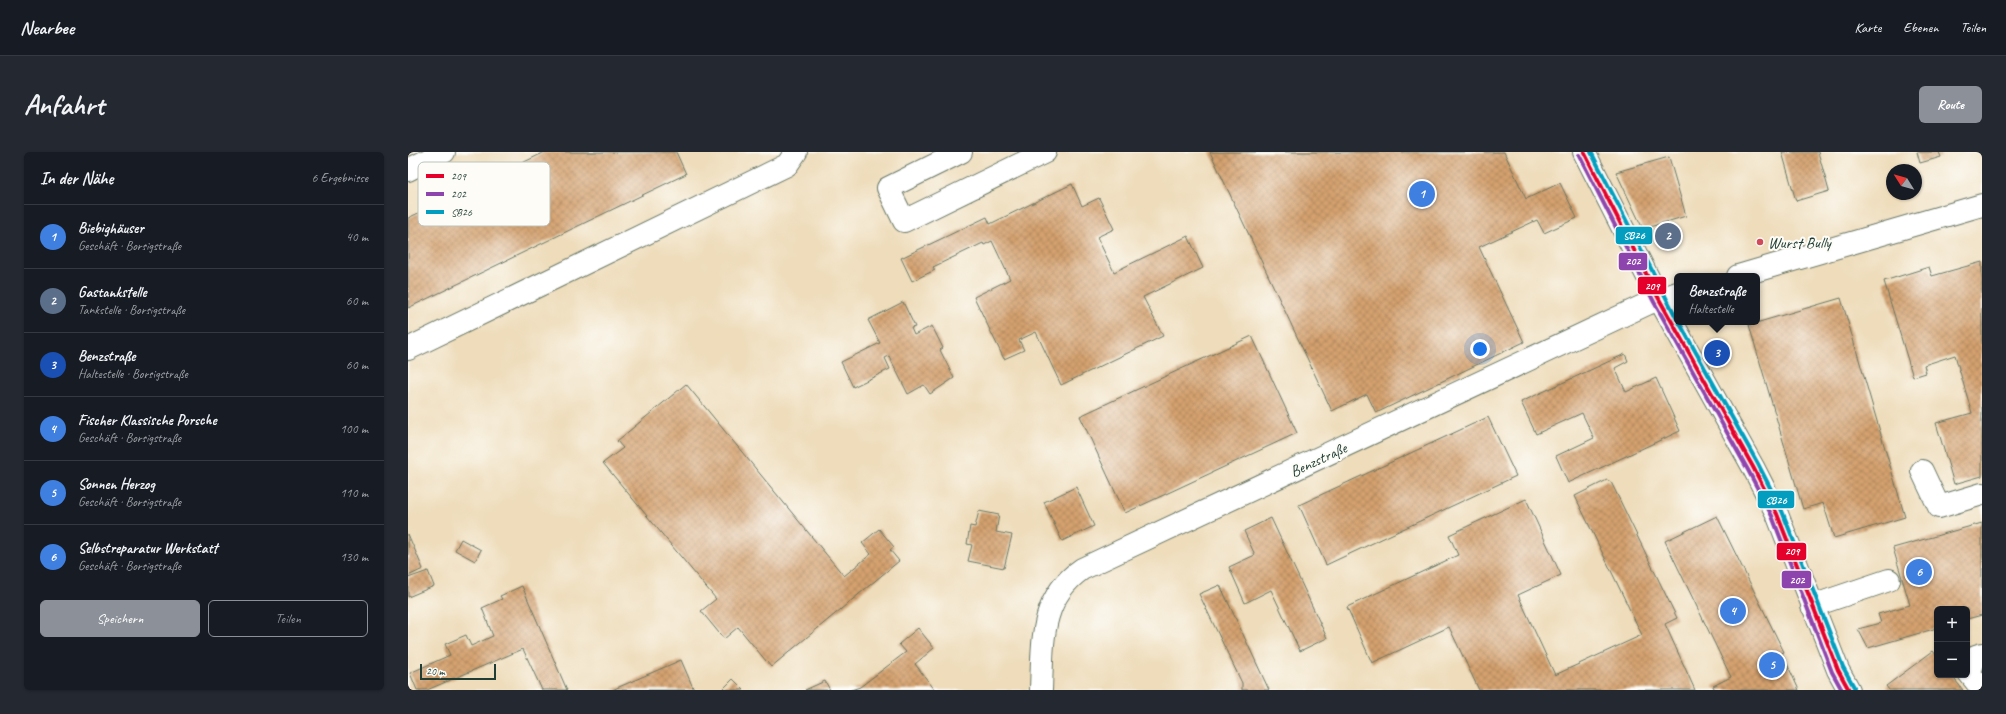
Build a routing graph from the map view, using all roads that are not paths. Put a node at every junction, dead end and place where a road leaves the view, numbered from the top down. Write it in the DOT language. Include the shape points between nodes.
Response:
graph roads {
  1 [pos="444,152"];
  2 [pos="796,152"];
  3 [pos="962,152"];
  4 [pos="1045,152"];
  5 [pos="1584,152"];
  6 [pos="424,162"];
  7 [pos="418,165"];
  8 [pos="408,170"];
  9 [pos="1982,205"];
  10 [pos="1748,273"];
  11 [pos="1668,296"];
  12 [pos="1674,308"];
  13 [pos="1682,325"];
  14 [pos="408,349"];
  15 [pos="1922,472"];
  16 [pos="1982,494"];
  17 [pos="1889,580"];
  18 [pos="1812,606"];
  19 [pos="1982,654"];
  20 [pos="1982,689"];
  21 [pos="1041,690"];
  22 [pos="1849,690"];
  1 -- 6 [label="street"];
  2 -- 14 [label="street" via="787,165"];
  3 -- 4 [label="street" via="888,188 904,222"];
  5 -- 11 [label="street"];
  7 -- 8 [label="street"];
  9 -- 10 [label="street"];
  11 -- 12 [label="street"];
  11 -- 21 [label="street, Benzstraße" via="1082,569 1065,583 1047,615"];
  13 -- 18 [label="street" via="1777,514"];
  15 -- 16 [label="street" via="1939,507"];
  17 -- 18 [label="street"];
  18 -- 22 [label="street" via="1838,670"];
  19 -- 20 [label="street" via="1976,656 1969,673"];
}
